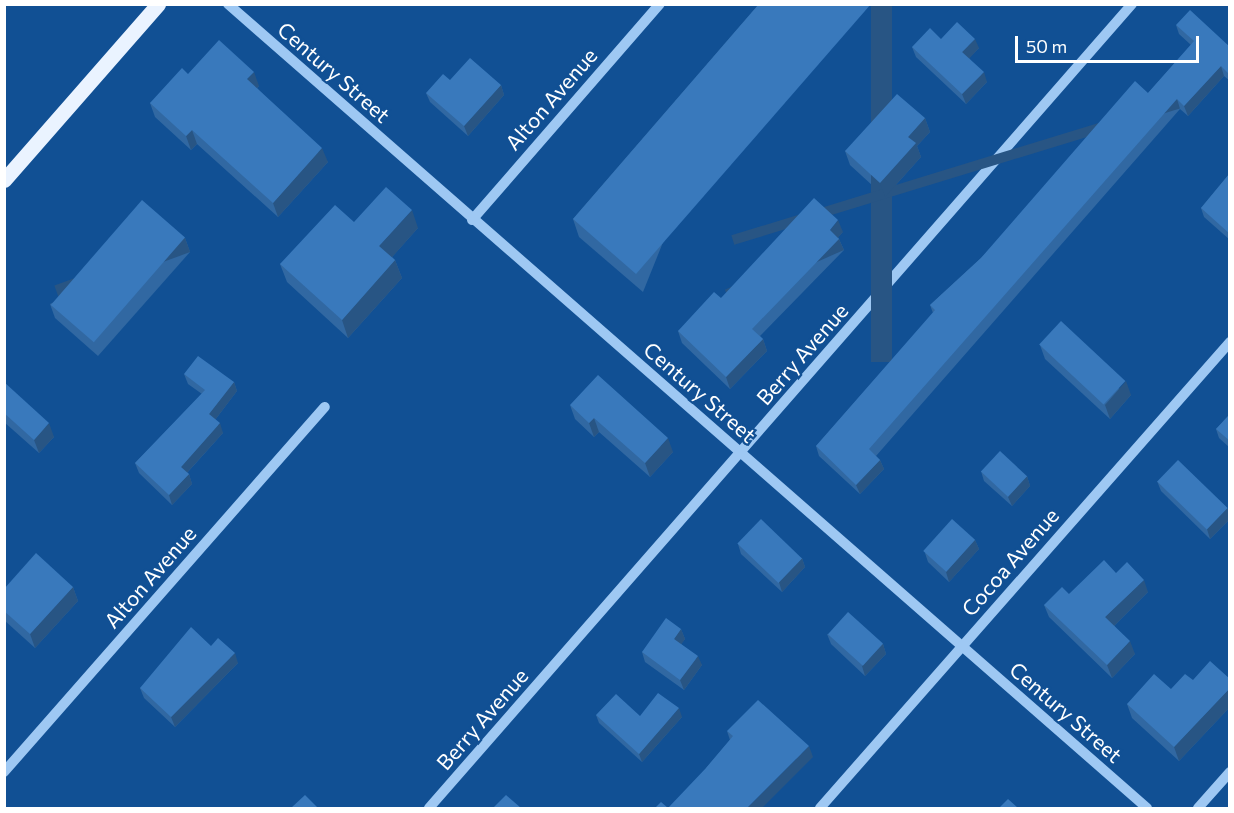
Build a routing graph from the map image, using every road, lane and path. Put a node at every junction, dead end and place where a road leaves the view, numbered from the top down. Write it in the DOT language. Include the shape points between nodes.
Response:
graph roads {
  1 [pos="158,4"];
  2 [pos="228,4"];
  3 [pos="660,4"];
  4 [pos="1132,4"];
  5 [pos="4,180"];
  6 [pos="472,220"];
  7 [pos="1230,342"];
  8 [pos="325,406"];
  9 [pos="741,454"];
  10 [pos="962,648"];
  11 [pos="4,772"];
  12 [pos="1230,772"];
  13 [pos="429,808"];
  14 [pos="820,808"];
  15 [pos="1147,808"];
  16 [pos="1198,808"];
  1 -- 5 [label="main road"];
  2 -- 6 [label="street, Century Street"];
  3 -- 6 [label="street, Alton Avenue"];
  4 -- 9 [label="street, Berry Avenue"];
  6 -- 9 [label="street, Century Street"];
  7 -- 10 [label="street, Cocoa Avenue"];
  8 -- 11 [label="street, Alton Avenue"];
  9 -- 10 [label="street, Century Street"];
  9 -- 13 [label="street, Berry Avenue"];
  10 -- 14 [label="street, Cocoa Avenue"];
  10 -- 15 [label="street, Century Street"];
  12 -- 16 [label="street"];
}
